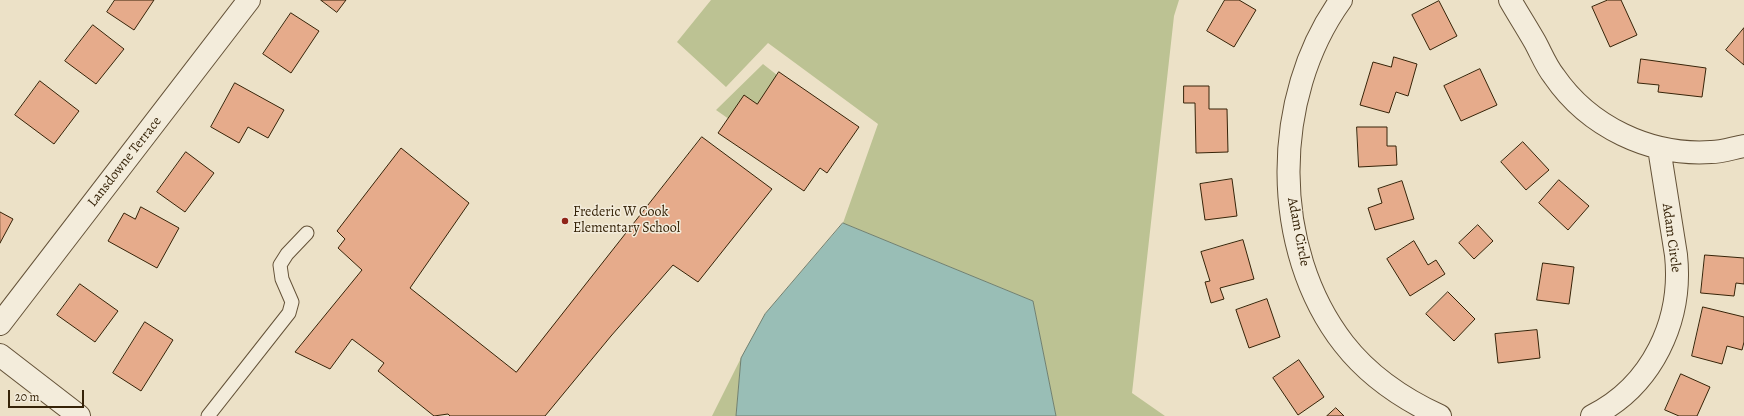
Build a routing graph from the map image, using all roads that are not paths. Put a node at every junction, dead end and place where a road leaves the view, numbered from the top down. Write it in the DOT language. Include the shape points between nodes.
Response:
graph roads {
  1 [pos="249,0"];
  2 [pos="1341,0"];
  3 [pos="1510,0"];
  4 [pos="1744,146"];
  5 [pos="1659,148"];
  6 [pos="307,233"];
  7 [pos="0,324"];
  8 [pos="0,355"];
  9 [pos="79,416"];
  10 [pos="208,416"];
  11 [pos="1440,416"];
  12 [pos="1592,416"];
  1 -- 7 [label="street, Lansdowne Terrace"];
  2 -- 11 [label="street, Adam Circle" via="1307,65 1292,126 1289,190 1300,255 1317,302 1344,344 1384,384 1421,408"];
  3 -- 5 [label="street" via="1564,91 1591,116 1623,135"];
  4 -- 5 [label="street" via="1700,153"];
  5 -- 12 [label="street, Adam Circle" via="1676,255 1675,303 1667,334 1652,364 1631,389"];
  6 -- 10 [label="lane" via="280,265 282,279 292,302 289,313"];
  8 -- 9 [label="street"];
}
